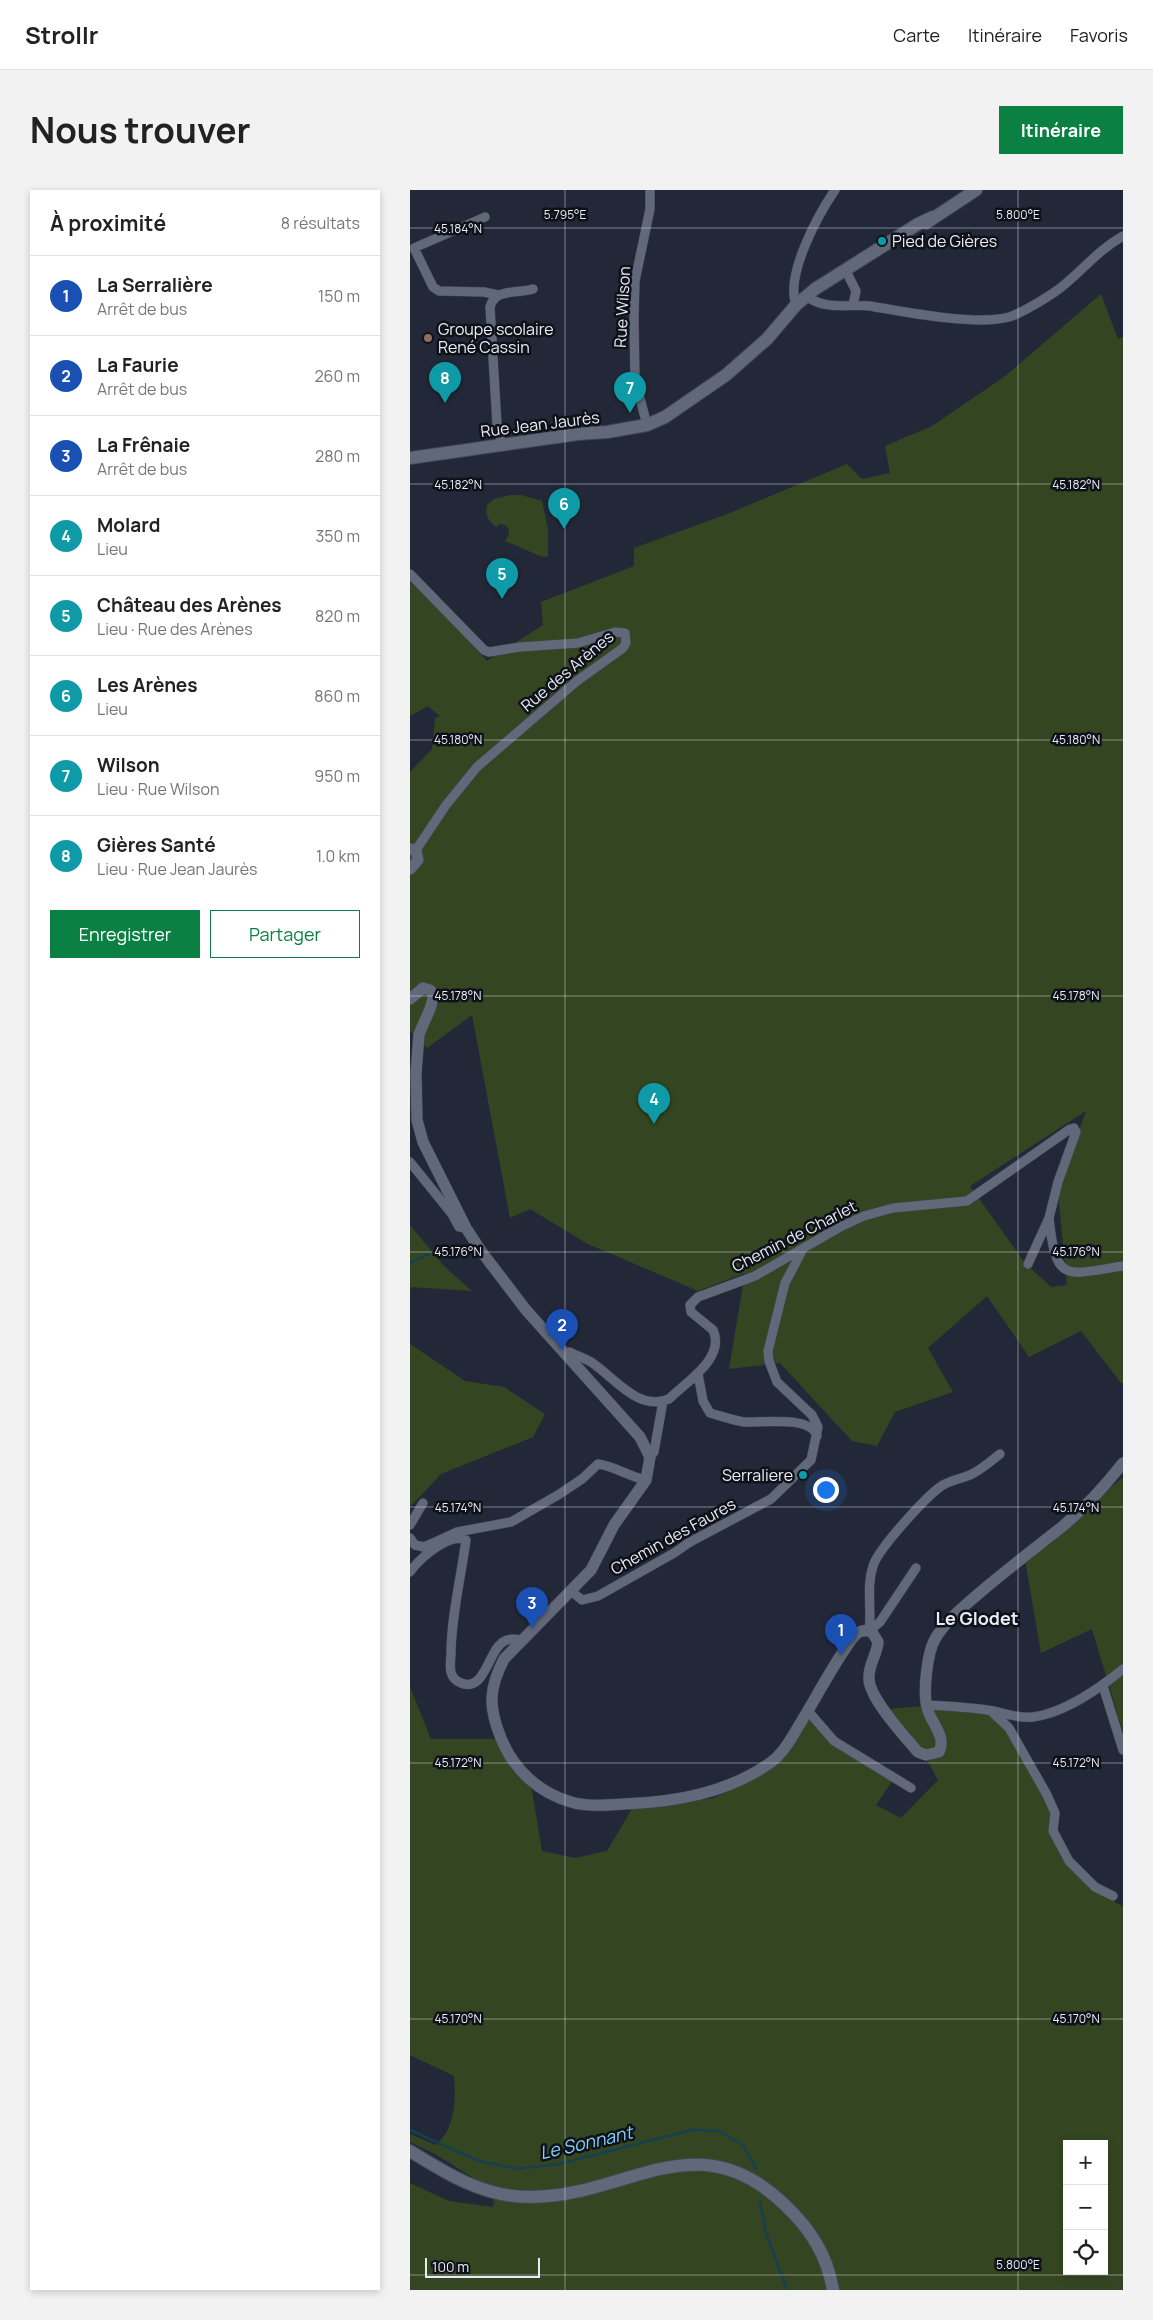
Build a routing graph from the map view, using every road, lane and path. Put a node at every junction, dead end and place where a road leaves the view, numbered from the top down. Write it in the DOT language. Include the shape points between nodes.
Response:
graph roads {
  1 [pos="650,190"];
  2 [pos="835,190"];
  3 [pos="976,190"];
  4 [pos="485,217"];
  5 [pos="1123,236"];
  6 [pos="847,271"];
  7 [pos="533,289"];
  8 [pos="498,295"];
  9 [pos="808,296"];
  10 [pos="796,305"];
  11 [pos="854,305"];
  12 [pos="647,425"];
  13 [pos="502,446"];
  14 [pos="410,458"];
  15 [pos="410,574"];
  16 [pos="413,849"];
  17 [pos="410,868"];
  18 [pos="410,999"];
  19 [pos="410,1162"];
  20 [pos="1049,1218"];
  21 [pos="466,1228"];
  22 [pos="802,1250"];
  23 [pos="1028,1264"];
  24 [pos="1123,1266"];
  25 [pos="565,1354"];
  26 [pos="698,1374"];
  27 [pos="663,1401"];
  28 [pos="817,1436"];
  29 [pos="1000,1454"];
  30 [pos="650,1457"];
  31 [pos="1123,1463"];
  32 [pos="646,1480"];
  33 [pos="423,1504"];
  34 [pos="410,1525"];
  35 [pos="410,1538"];
  36 [pos="916,1568"];
  37 [pos="410,1572"];
  38 [pos="571,1591"];
  39 [pos="869,1630"];
  40 [pos="521,1640"];
  41 [pos="1123,1669"];
  42 [pos="1103,1686"];
  43 [pos="926,1705"];
  44 [pos="808,1711"];
  45 [pos="991,1711"];
  46 [pos="1123,1750"];
  47 [pos="911,1788"];
  48 [pos="1113,1896"];
  49 [pos="410,2151"];
  50 [pos="833,2290"];
  1 -- 12 [label="street, Rue Wilson" via="650,208 635,281 634,318 635,379"];
  2 -- 10 [label="street" via="809,232 794,291"];
  3 -- 6 [label="main road, Rue Jean Jaurès" via="918,230"];
  4 -- 8 [label="street" via="414,248 438,290"];
  5 -- 11 [label="street" via="1098,253 1058,290 1008,318 972,319"];
  6 -- 9 [label="main road, Rue Jean Jaurès" via="818,293"];
  6 -- 11 [label="street" via="856,291"];
  7 -- 8 [label="street"];
  8 -- 13 [label="street" via="490,307 497,424"];
  9 -- 10 [label="main road, Rue Jean Jaurès"];
  9 -- 11 [label="street" via="821,303"];
  10 -- 12 [label="main road, Rue Jean Jaurès" via="767,339 726,375 665,417"];
  12 -- 13 [label="main road, Rue Jean Jaurès"];
  13 -- 14 [label="main road, Rue Jean Jaurès"];
  15 -- 16 [label="street, Rue des Arènes" via="489,652 578,643 615,632 625,633 626,638 623,648 577,681 477,767"];
  16 -- 17 [label="street" via="418,860"];
  18 -- 21 [label="street" via="422,988 434,995 419,1034 416,1120 423,1142"];
  19 -- 21 [label="street" via="459,1227"];
  20 -- 22 [label="street, Chemin de Charlet" via="1075,1128 967,1201 877,1212 840,1227"];
  20 -- 23 [label="street"];
  20 -- 24 [label="street" via="1053,1253 1063,1269 1077,1272"];
  21 -- 25 [label="street" via="511,1292"];
  22 -- 26 [label="street, Chemin de Charlet" via="755,1276 698,1297 690,1305 691,1312 716,1335 712,1355"];
  22 -- 28 [label="street" via="785,1284 768,1351 777,1382 812,1415 818,1427"];
  25 -- 27 [label="street" via="569,1352 592,1363 642,1400"];
  25 -- 30 [label="street" via="640,1437"];
  26 -- 27 [label="street, Chemin de Charlet"];
  26 -- 28 [label="street" via="710,1412 744,1422 802,1424 812,1428"];
  27 -- 30 [label="street" via="654,1452"];
  28 -- 38 [label="street, Chemin des Faures" via="811,1460 772,1499 598,1596 582,1600"];
  29 -- 39 [label="street" via="973,1473 940,1486 916,1508 873,1563"];
  30 -- 32 [label="street"];
  31 -- 43 [label="street" via="1098,1494 1064,1526 964,1606 940,1632 931,1652"];
  32 -- 35 [label="street" via="598,1464 574,1485 511,1522 463,1530 424,1548"];
  32 -- 38 [label="street" via="614,1524 591,1570"];
  33 -- 34 [label="street"];
  36 -- 39 [label="street" via="880,1622"];
  37 -- 40 [label="street" via="416,1562 430,1551 451,1541 466,1540 450,1647 450,1674 455,1681 474,1684 498,1646 509,1639"];
  38 -- 40 [label="street"];
  39 -- 43 [label="street" via="878,1642 868,1680 872,1693 918,1752 926,1755 939,1752 942,1738"];
  39 -- 44 [label="street" via="861,1631 847,1646"];
  40 -- 44 [label="street" via="495,1675 490,1698 498,1730 515,1764 527,1778 571,1802 597,1806 680,1799 713,1792 744,1780 773,1761"];
  41 -- 42 [label="street"];
  42 -- 45 [label="street" via="1080,1700 1033,1717 1009,1717"];
  42 -- 46 [label="street"];
  43 -- 45 [label="street"];
  44 -- 47 [label="street" via="834,1741"];
  45 -- 48 [label="street" via="1009,1728 1047,1795 1055,1813 1053,1832 1069,1861 1095,1887"];
  49 -- 50 [label="main road" via="464,2182 489,2192 528,2198 569,2194 688,2163 726,2168 764,2187 801,2222 822,2251"];
}
